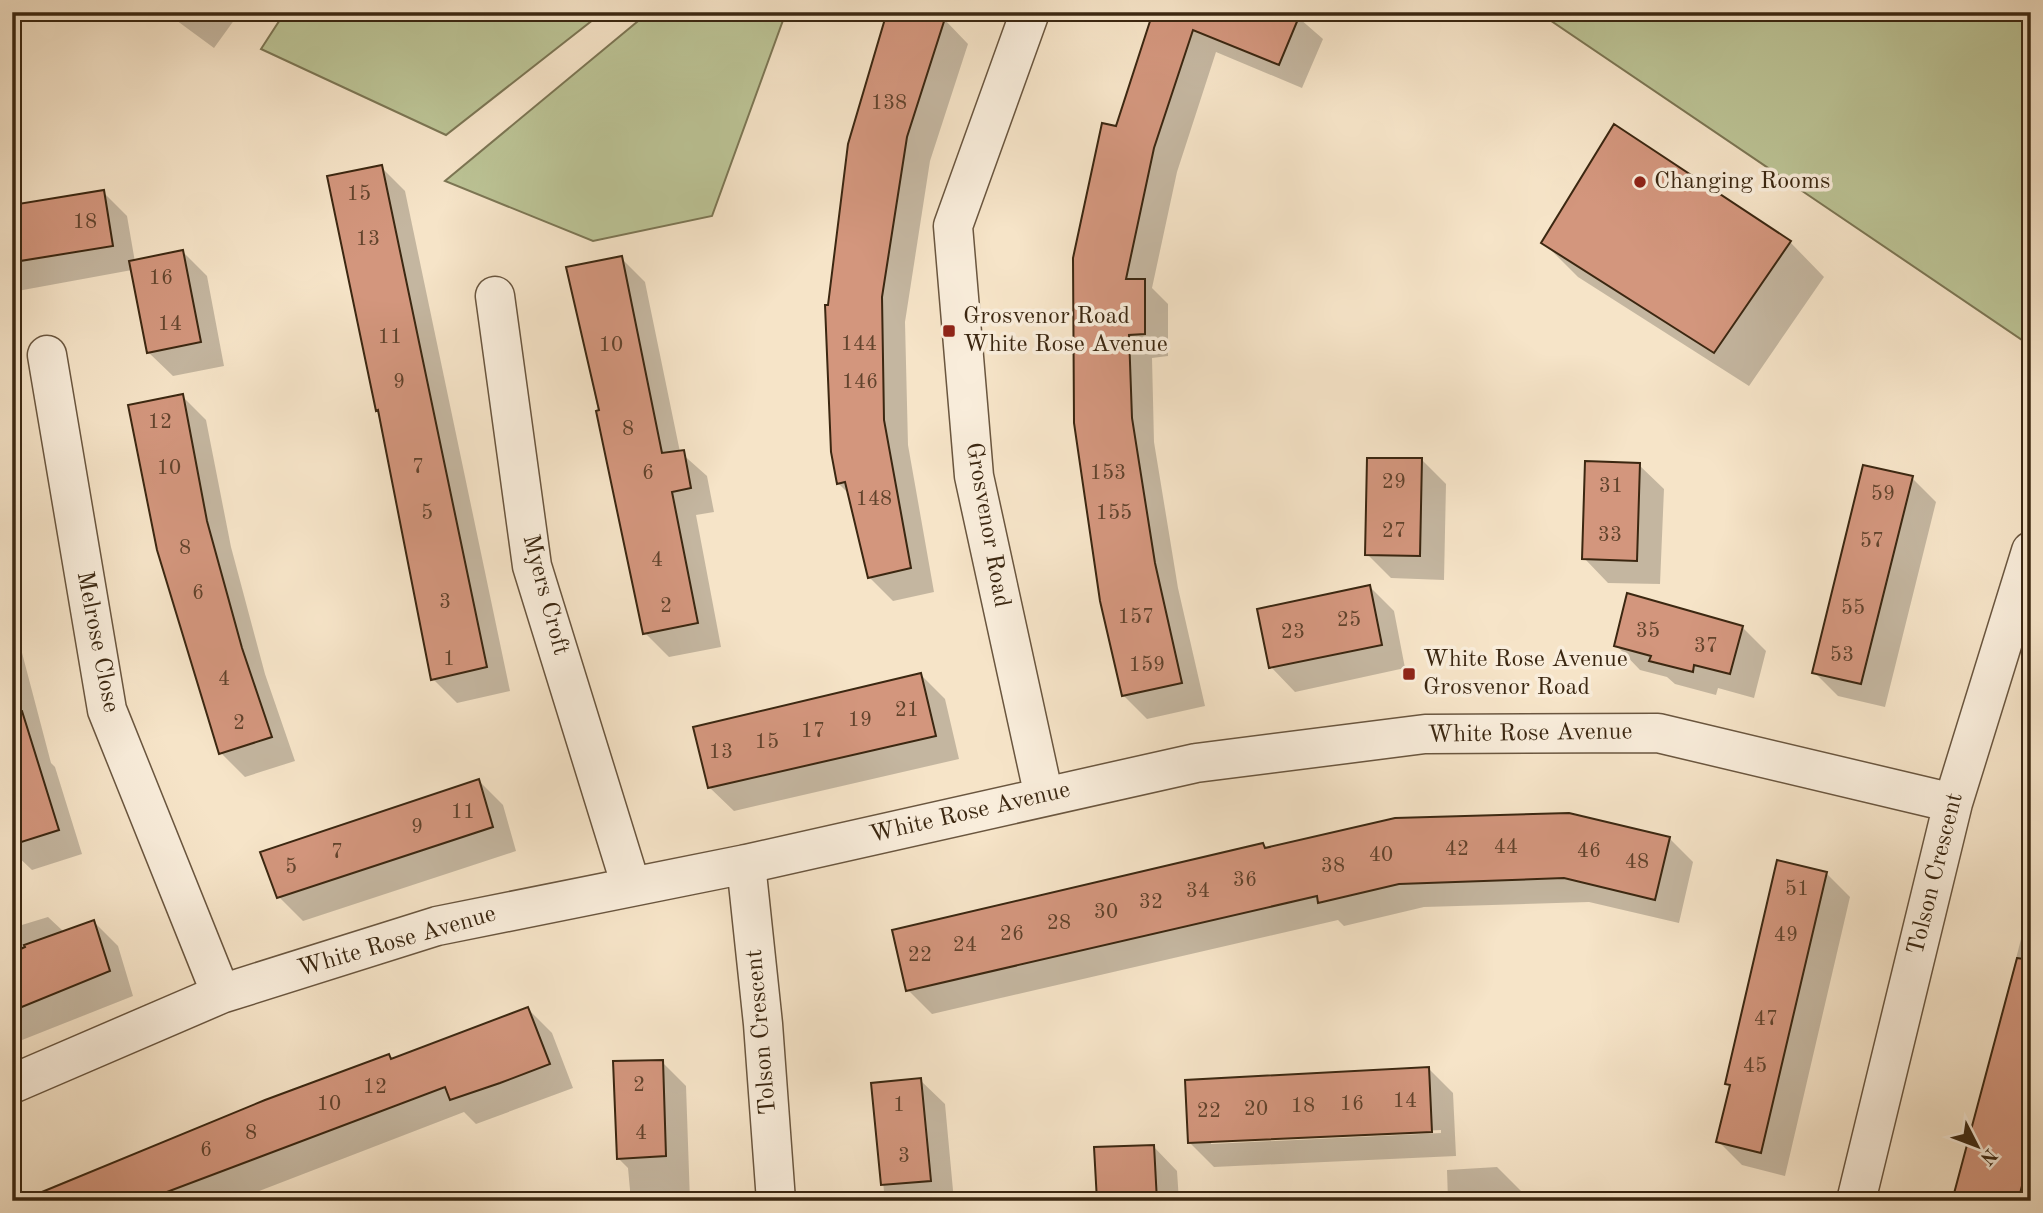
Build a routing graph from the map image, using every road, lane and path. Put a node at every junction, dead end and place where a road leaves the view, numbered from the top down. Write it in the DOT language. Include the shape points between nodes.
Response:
graph roads {
  1 [pos="1030,12"];
  2 [pos="495,296"];
  3 [pos="47,355"];
  4 [pos="2031,551"];
  5 [pos="1044,797"];
  6 [pos="1953,803"];
  7 [pos="746,864"];
  8 [pos="631,886"];
  9 [pos="221,994"];
  10 [pos="12,1084"];
  11 [pos="776,1201"];
  12 [pos="1856,1201"];
  1 -- 5 [label="street, Grosvenor Road" via="953,226 974,476"];
  2 -- 8 [label="street, Myers Croft" via="532,566"];
  3 -- 9 [label="street, Melrose Close" via="107,710"];
  4 -- 6 [label="street, Tolson Crescent"];
  5 -- 6 [label="street, White Rose Avenue" via="1196,763 1425,734 1658,733"];
  5 -- 7 [label="street, White Rose Avenue"];
  6 -- 12 [label="street, Tolson Crescent"];
  7 -- 8 [label="street, White Rose Avenue"];
  7 -- 11 [label="street, Tolson Crescent"];
  8 -- 9 [label="street, White Rose Avenue" via="438,926"];
  9 -- 10 [label="street, White Rose Avenue"];
}
